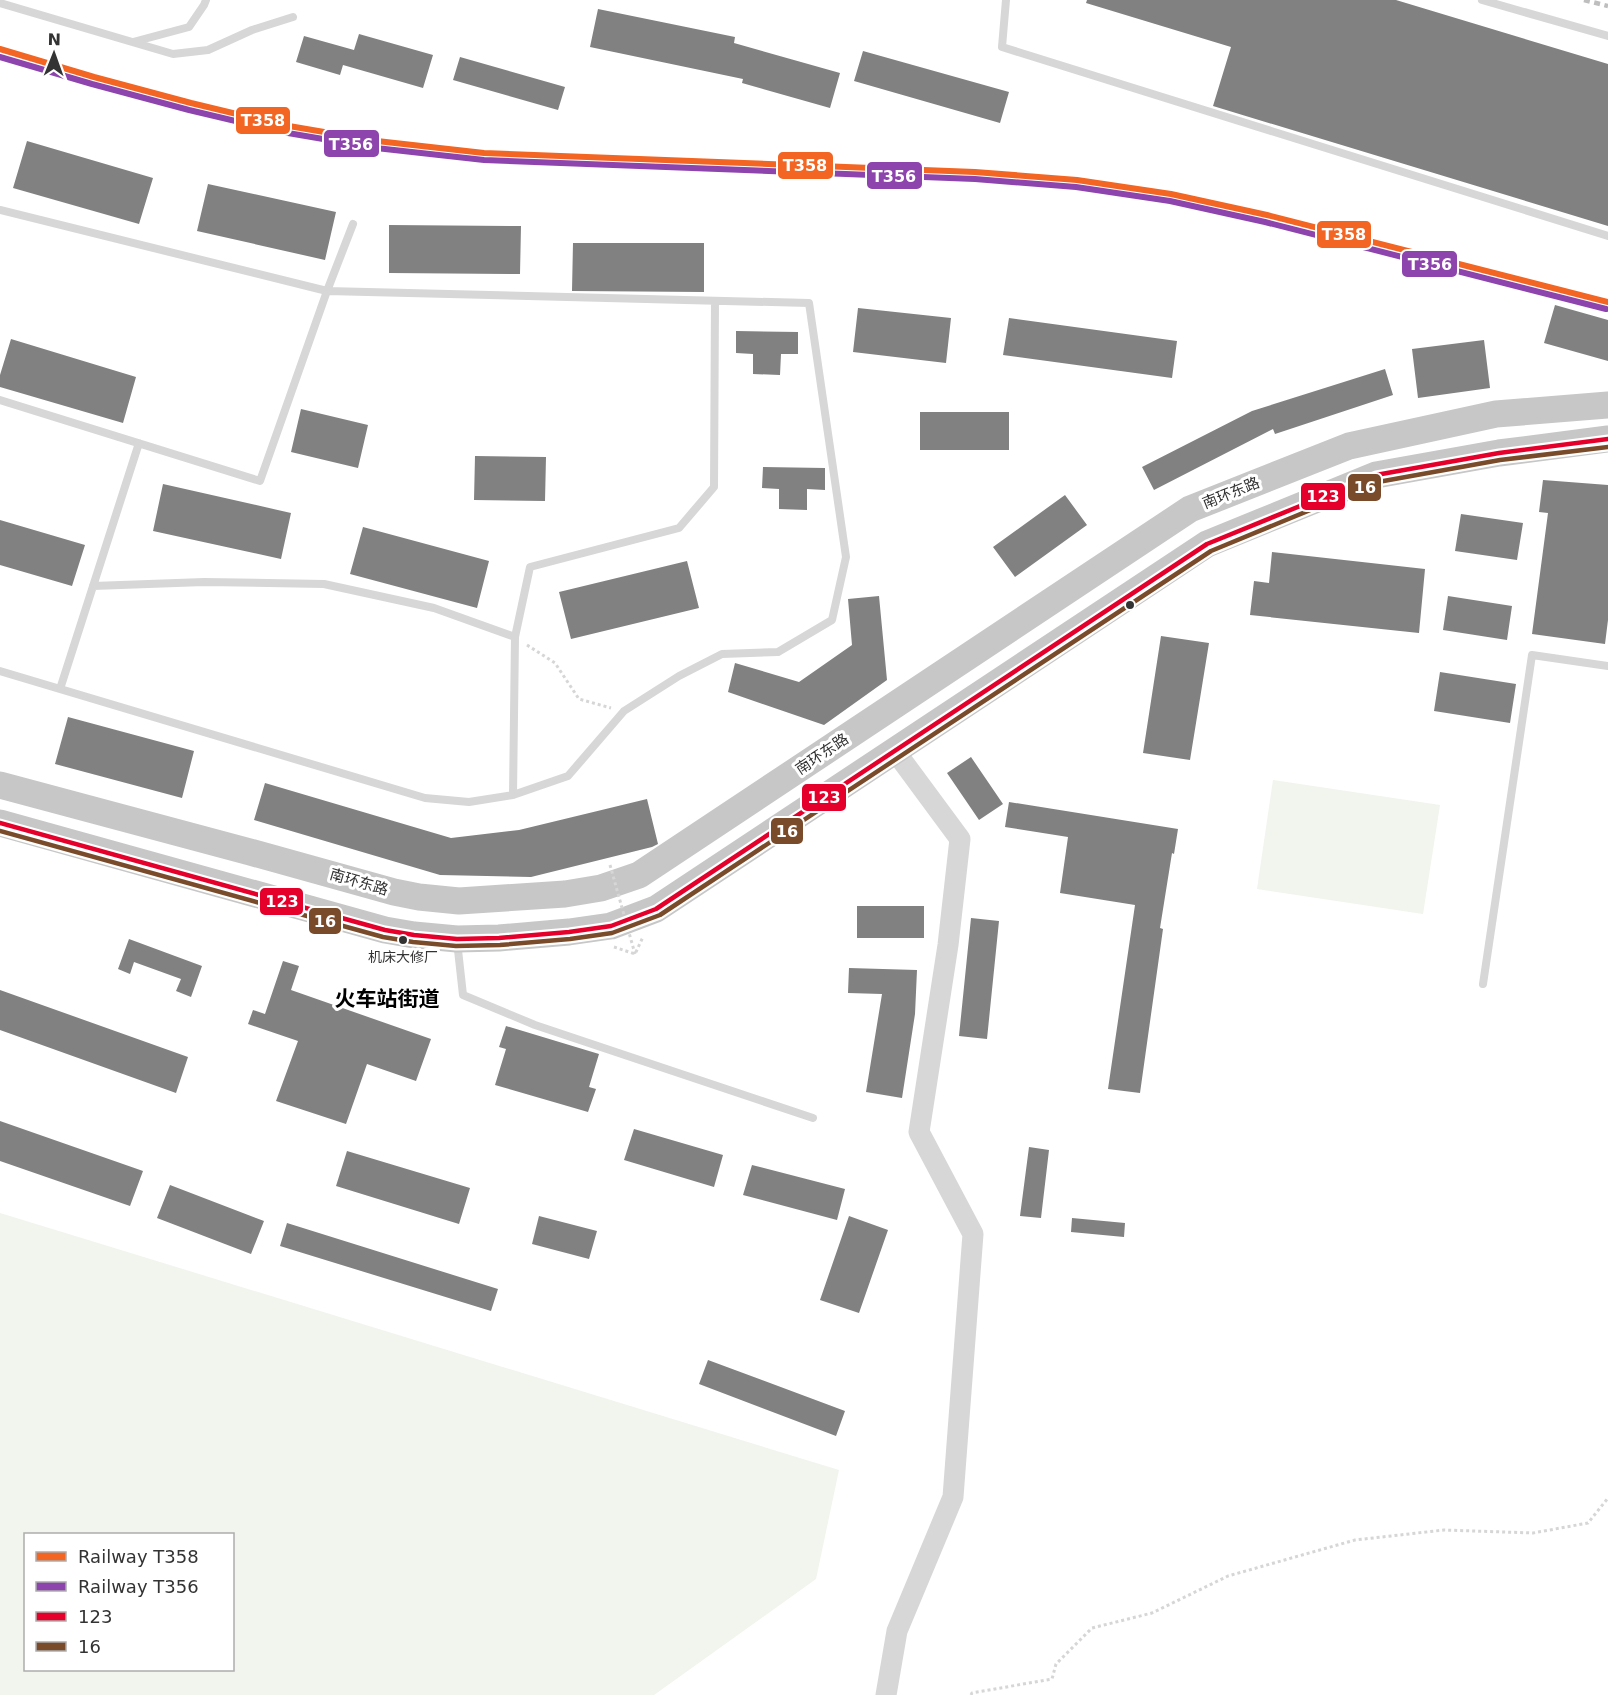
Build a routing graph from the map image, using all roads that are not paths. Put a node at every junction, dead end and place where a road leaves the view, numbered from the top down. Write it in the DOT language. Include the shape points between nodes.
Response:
graph roads {
  1 [pos="206,0"];
  2 [pos="1006,0"];
  3 [pos="1482,0"];
  4 [pos="0,3"];
  5 [pos="292,17"];
  6 [pos="1608,36"];
  7 [pos="133,42"];
  8 [pos="0,210"];
  9 [pos="353,224"];
  10 [pos="1608,236"];
  11 [pos="327,291"];
  12 [pos="715,301"];
  13 [pos="0,400"];
  14 [pos="1608,405"];
  15 [pos="1608,439"];
  16 [pos="139,443"];
  17 [pos="93,586"];
  18 [pos="515,637"];
  19 [pos="1608,666"];
  20 [pos="0,671"];
  21 [pos="60,689"];
  22 [pos="895,751"];
  23 [pos="0,785"];
  24 [pos="513,795"];
  25 [pos="0,823"];
  26 [pos="457,939"];
  27 [pos="1483,984"];
  28 [pos="813,1118"];
  29 [pos="886,1695"];
  1 -- 7 [label="lane" via="189,27"];
  2 -- 10 [label="lane" via="1002,47"];
  3 -- 6 [label="lane"];
  4 -- 7 [label="lane"];
  5 -- 7 [label="lane" via="208,50 173,54"];
  8 -- 11 [label="lane"];
  9 -- 11 [label="lane"];
  11 -- 12 [label="lane"];
  11 -- 16 [label="lane" via="260,481"];
  12 -- 18 [label="lane" via="714,487 679,528 530,567"];
  12 -- 24 [label="lane" via="809,303 846,557 832,620 778,652 722,654 679,676 624,711 568,776"];
  13 -- 16 [label="lane"];
  14 -- 23 [label="highway, 南环东路" via="1496,414 1349,446 1190,509 639,875 601,888 459,901 419,897"];
  15 -- 22 [label="highway" via="1376,475 1207,544"];
  16 -- 17 [label="lane"];
  17 -- 18 [label="lane" via="204,582 324,584 434,608"];
  17 -- 21 [label="lane"];
  18 -- 24 [label="lane"];
  19 -- 27 [label="lane" via="1532,655"];
  20 -- 21 [label="lane"];
  21 -- 24 [label="lane" via="425,798 469,802"];
  22 -- 26 [label="highway" via="656,909 611,926"];
  22 -- 29 [label="street" via="960,839 919,1132 974,1234 953,1497 897,1631"];
  25 -- 26 [label="highway" via="385,930"];
  26 -- 28 [label="lane" via="463,995 535,1025"];
}
